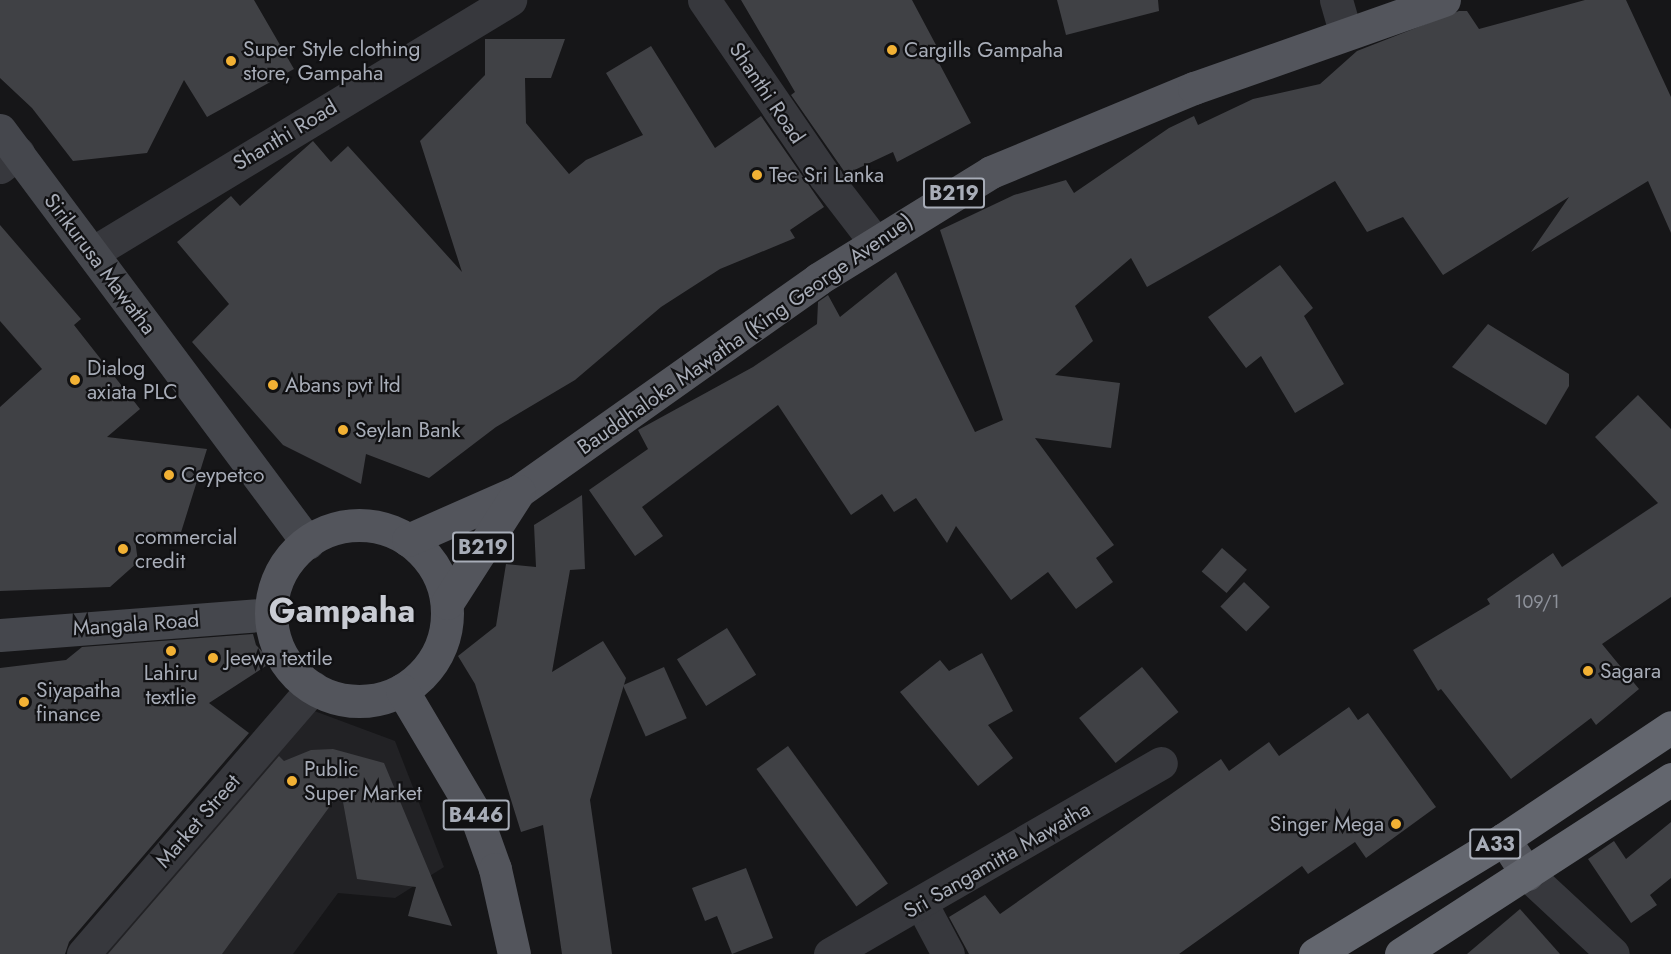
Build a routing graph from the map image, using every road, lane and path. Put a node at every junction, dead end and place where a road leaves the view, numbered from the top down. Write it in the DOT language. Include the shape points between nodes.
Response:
graph roads {
  1 [pos="510,0"];
  2 [pos="705,0"];
  3 [pos="1336,0"];
  4 [pos="1444,0"];
  5 [pos="1346,34"];
  6 [pos="6,150"];
  7 [pos="875,242"];
  8 [pos="92,253"];
  9 [pos="519,491"];
  10 [pos="408,540"];
  11 [pos="308,543"];
  12 [pos="447,603"];
  13 [pos="271,614"];
  14 [pos="0,634"];
  15 [pos="313,688"];
  16 [pos="402,690"];
  17 [pos="1671,727"];
  18 [pos="1161,763"];
  19 [pos="1671,779"];
  20 [pos="1504,838"];
  21 [pos="1527,874"];
  22 [pos="922,905"];
  23 [pos="84,954"];
  24 [pos="514,954"];
  25 [pos="830,954"];
  26 [pos="948,954"];
  27 [pos="1315,954"];
  28 [pos="1401,954"];
  29 [pos="1613,954"];
  1 -- 8 [label="street, Shanthi Road"];
  2 -- 7 [label="street, Shanthi Road" via="825,177"];
  3 -- 5 [label="street"];
  4 -- 5 [label="main road, Bauddhaloka Mawatha (King George Avenue) / B219"];
  5 -- 7 [label="main road, Bauddhaloka Mawatha (King George Avenue) / B219" via="1060,140 991,172"];
  6 -- 8 [label="street, Sirikurusa Mawatha"];
  7 -- 9 [label="main road, Bauddhaloka Mawatha (King George Avenue) / B219"];
  8 -- 11 [label="street, Sirikurusa Mawatha"];
  9 -- 10 [label="main road, Bauddhaloka Mawatha (King George Avenue) / B219"];
  9 -- 12 [label="main road, Bauddhaloka Mawatha (King George Avenue) / B219"];
  10 -- 11 [label="main road" via="376,527 352,526"];
  10 -- 12 [label="main road" via="438,572"];
  11 -- 13 [label="main road" via="280,577"];
  12 -- 16 [label="main road" via="440,649 421,675"];
  13 -- 14 [label="street, Mangala Road"];
  13 -- 15 [label="main road" via="279,651 293,672"];
  15 -- 16 [label="main road" via="357,701"];
  15 -- 23 [label="street, Market Street"];
  16 -- 24 [label="main road, B446" via="475,813 495,869"];
  17 -- 20 [label="highway, A33"];
  18 -- 22 [label="street, Sri Sangamitta Mawatha"];
  19 -- 21 [label="highway, A33"];
  20 -- 21 [label="main road"];
  20 -- 27 [label="highway, A33"];
  21 -- 28 [label="highway, A33"];
  21 -- 29 [label="street"];
  22 -- 25 [label="street, Sri Sangamitta Mawatha"];
  22 -- 26 [label="street"];
}
